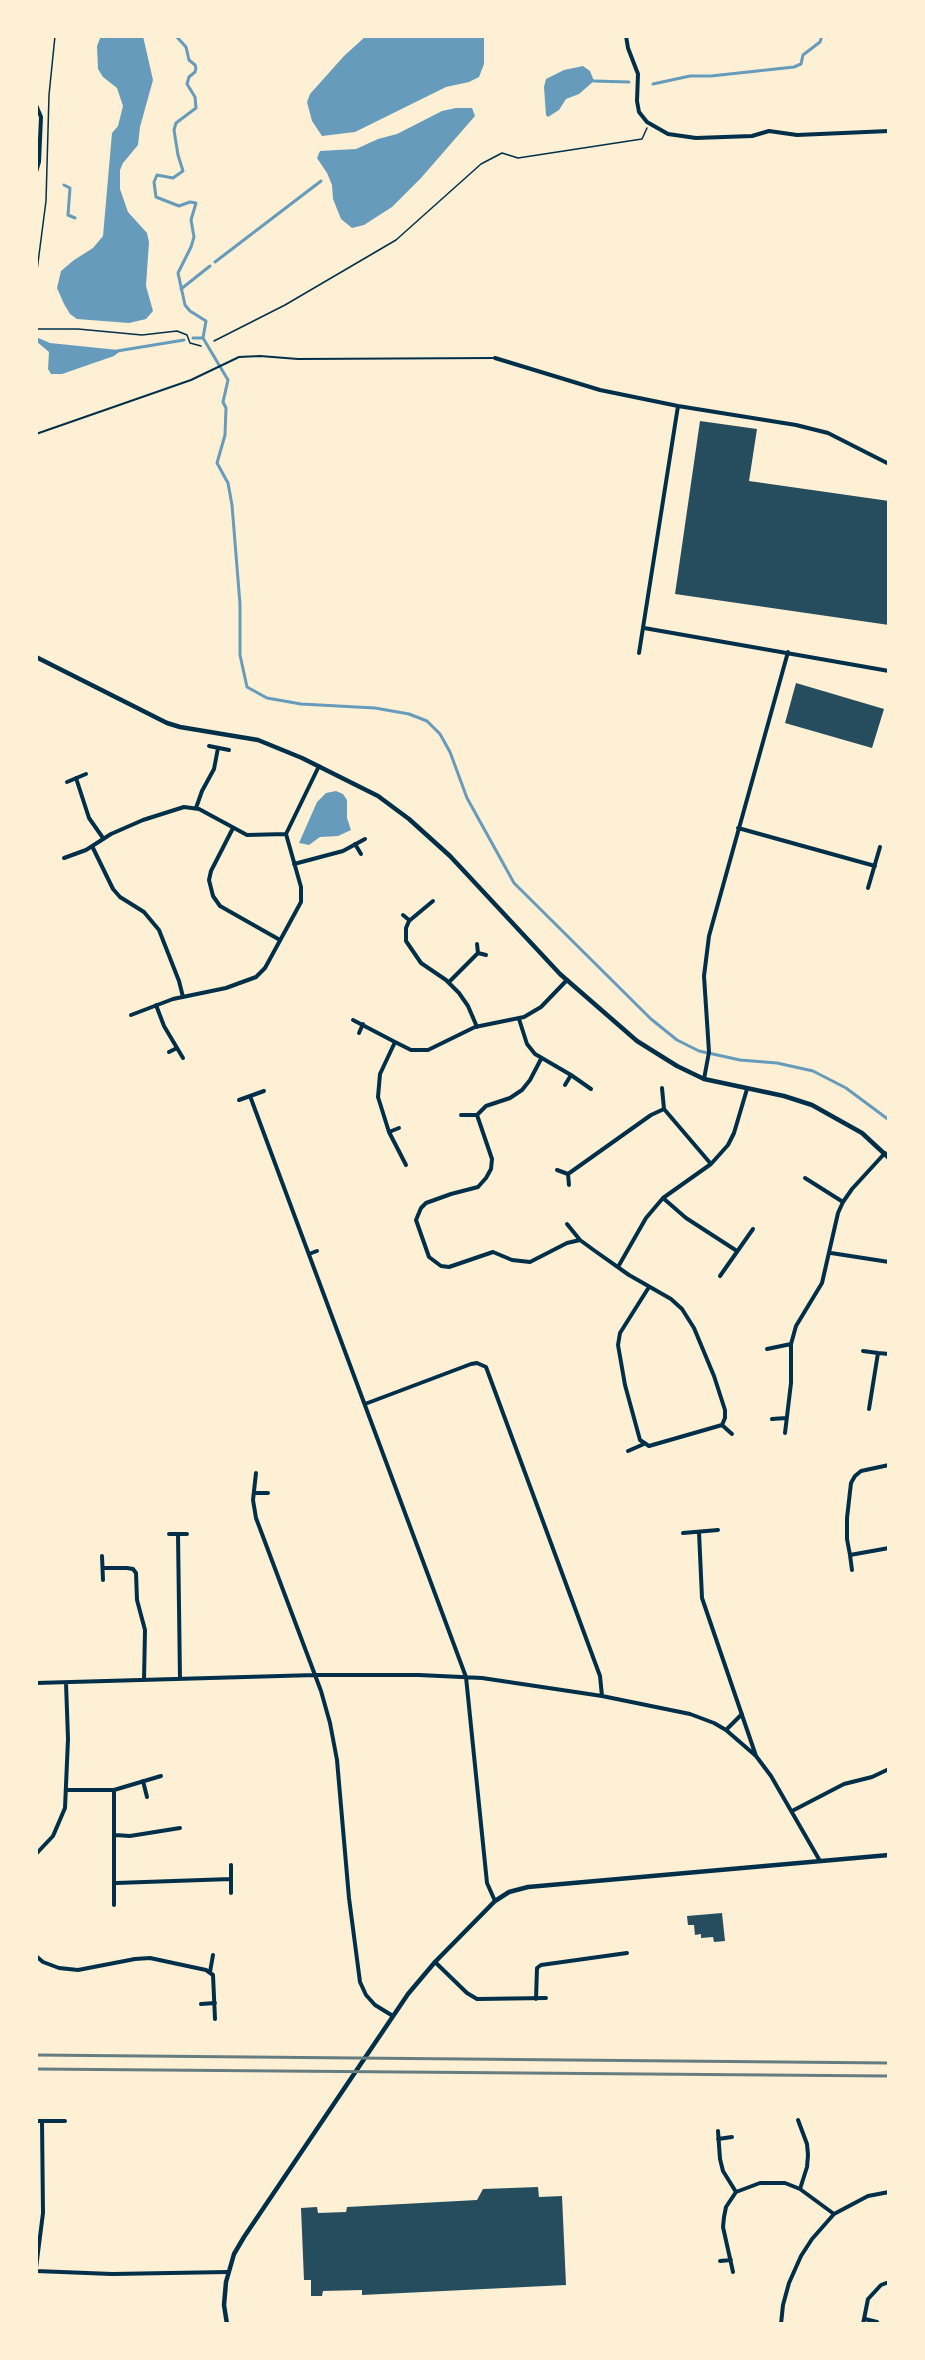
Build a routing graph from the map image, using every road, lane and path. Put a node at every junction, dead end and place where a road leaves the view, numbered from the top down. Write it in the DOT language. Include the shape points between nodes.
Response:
graph roads {
  1 [pos="55,36"];
  2 [pos="626,36"];
  3 [pos="36,105"];
  4 [pos="649,124"];
  5 [pos="889,131"];
  6 [pos="36,172"];
  7 [pos="36,278"];
  8 [pos="36,329"];
  9 [pos="214,341"];
  10 [pos="201,346"];
  11 [pos="495,358"];
  12 [pos="678,406"];
  13 [pos="36,434"];
  14 [pos="889,464"];
  15 [pos="644,628"];
  16 [pos="788,652"];
  17 [pos="639,653"];
  18 [pos="36,657"];
  19 [pos="889,670"];
  20 [pos="209,746"];
  21 [pos="218,748"];
  22 [pos="229,750"];
  23 [pos="319,766"];
  24 [pos="86,774"];
  25 [pos="76,778"];
  26 [pos="67,782"];
  27 [pos="196,808"];
  28 [pos="233,828"];
  29 [pos="738,828"];
  30 [pos="286,834"];
  31 [pos="103,838"];
  32 [pos="365,839"];
  33 [pos="356,844"];
  34 [pos="92,846"];
  35 [pos="880,847"];
  36 [pos="361,854"];
  37 [pos="64,858"];
  38 [pos="294,864"];
  39 [pos="875,866"];
  40 [pos="868,888"];
  41 [pos="433,901"];
  42 [pos="403,915"];
  43 [pos="410,920"];
  44 [pos="280,940"];
  45 [pos="477,944"];
  46 [pos="478,953"];
  47 [pos="486,955"];
  48 [pos="567,980"];
  49 [pos="449,982"];
  50 [pos="183,997"];
  51 [pos="156,1005"];
  52 [pos="130,1015"];
  53 [pos="519,1019"];
  54 [pos="353,1020"];
  55 [pos="363,1024"];
  56 [pos="477,1027"];
  57 [pos="359,1033"];
  58 [pos="395,1042"];
  59 [pos="177,1048"];
  60 [pos="169,1052"];
  61 [pos="183,1058"];
  62 [pos="541,1059"];
  63 [pos="571,1074"];
  64 [pos="704,1079"];
  65 [pos="565,1085"];
  66 [pos="662,1088"];
  67 [pos="591,1089"];
  68 [pos="747,1089"];
  69 [pos="264,1091"];
  70 [pos="250,1096"];
  71 [pos="239,1100"];
  72 [pos="664,1109"];
  73 [pos="461,1115"];
  74 [pos="477,1115"];
  75 [pos="399,1128"];
  76 [pos="389,1132"];
  77 [pos="887,1156"];
  78 [pos="711,1164"];
  79 [pos="406,1165"];
  80 [pos="557,1170"];
  81 [pos="568,1174"];
  82 [pos="805,1178"];
  83 [pos="569,1185"];
  84 [pos="663,1198"];
  85 [pos="843,1202"];
  86 [pos="567,1224"];
  87 [pos="753,1229"];
  88 [pos="580,1240"];
  89 [pos="317,1251"];
  90 [pos="737,1251"];
  91 [pos="831,1253"];
  92 [pos="309,1254"];
  93 [pos="889,1262"];
  94 [pos="618,1266"];
  95 [pos="720,1276"];
  96 [pos="649,1287"];
  97 [pos="791,1344"];
  98 [pos="767,1349"];
  99 [pos="863,1351"];
  100 [pos="878,1353"];
  101 [pos="889,1354"];
  102 [pos="365,1404"];
  103 [pos="869,1409"];
  104 [pos="786,1418"];
  105 [pos="772,1419"];
  106 [pos="722,1425"];
  107 [pos="785,1433"];
  108 [pos="732,1434"];
  109 [pos="644,1444"];
  110 [pos="628,1451"];
  111 [pos="889,1465"];
  112 [pos="256,1473"];
  113 [pos="254,1493"];
  114 [pos="268,1493"];
  115 [pos="718,1530"];
  116 [pos="699,1532"];
  117 [pos="682,1533"];
  118 [pos="169,1534"];
  119 [pos="178,1534"];
  120 [pos="187,1534"];
  121 [pos="889,1548"];
  122 [pos="850,1555"];
  123 [pos="102,1556"];
  124 [pos="103,1568"];
  125 [pos="852,1570"];
  126 [pos="103,1580"];
  127 [pos="315,1675"];
  128 [pos="466,1677"];
  129 [pos="180,1679"];
  130 [pos="144,1680"];
  131 [pos="36,1683"];
  132 [pos="66,1683"];
  133 [pos="602,1696"];
  134 [pos="742,1714"];
  135 [pos="726,1730"];
  136 [pos="756,1756"];
  137 [pos="889,1769"];
  138 [pos="161,1776"];
  139 [pos="143,1781"];
  140 [pos="67,1790"];
  141 [pos="114,1790"];
  142 [pos="147,1797"];
  143 [pos="792,1811"];
  144 [pos="180,1828"];
  145 [pos="115,1834"];
  146 [pos="36,1854"];
  147 [pos="889,1855"];
  148 [pos="820,1861"];
  149 [pos="231,1865"];
  150 [pos="231,1879"];
  151 [pos="116,1883"];
  152 [pos="231,1893"];
  153 [pos="495,1901"];
  154 [pos="114,1905"];
  155 [pos="627,1953"];
  156 [pos="213,1955"];
  157 [pos="36,1956"];
  158 [pos="435,1962"];
  159 [pos="210,1972"];
  160 [pos="546,1998"];
  161 [pos="536,1999"];
  162 [pos="215,2003"];
  163 [pos="201,2004"];
  164 [pos="393,2016"];
  165 [pos="215,2019"];
  166 [pos="798,2120"];
  167 [pos="36,2121"];
  168 [pos="42,2121"];
  169 [pos="65,2121"];
  170 [pos="718,2131"];
  171 [pos="732,2137"];
  172 [pos="718,2139"];
  173 [pos="800,2189"];
  174 [pos="736,2192"];
  175 [pos="889,2192"];
  176 [pos="834,2214"];
  177 [pos="731,2260"];
  178 [pos="720,2261"];
  179 [pos="36,2270"];
  180 [pos="228,2272"];
  181 [pos="733,2272"];
  182 [pos="889,2282"];
  183 [pos="864,2321"];
  184 [pos="877,2322"];
  185 [pos="226,2324"];
  186 [pos="781,2324"];
  1 -- 7 [label="path" via="46,201"];
  2 -- 4 [label="street" via="638,74 638,109"];
  3 -- 6 [label="street" via="41,117"];
  4 -- 5 [label="street" via="673,135 696,138 769,131 797,135"];
  4 -- 9 [label="path" via="642,139 518,158 502,153 481,164 396,240"];
  8 -- 10 [label="path" via="142,335 177,331 187,335 190,343"];
  11 -- 12 [label="street" via="600,390"];
  11 -- 13 [label="lane" via="239,357 191,380"];
  12 -- 14 [label="street" via="828,433"];
  12 -- 15 [label="street"];
  15 -- 16 [label="street"];
  15 -- 17 [label="street"];
  16 -- 19 [label="street"];
  16 -- 29 [label="street"];
  18 -- 23 [label="street" via="170,724 258,740"];
  20 -- 21 [label="street"];
  21 -- 22 [label="street"];
  21 -- 27 [label="street" via="213,773"];
  23 -- 30 [label="street"];
  23 -- 48 [label="street" via="378,796 409,819 483,889"];
  24 -- 25 [label="street"];
  25 -- 26 [label="street"];
  25 -- 31 [label="street" via="89,818"];
  27 -- 28 [label="street"];
  27 -- 31 [label="street" via="184,807 154,816"];
  28 -- 30 [label="street" via="254,836"];
  28 -- 44 [label="street" via="210,876 213,896 220,906"];
  29 -- 39 [label="street"];
  29 -- 64 [label="street" via="704,964 709,1045"];
  30 -- 38 [label="street"];
  31 -- 34 [label="street"];
  32 -- 33 [label="street"];
  33 -- 36 [label="street"];
  33 -- 38 [label="street"];
  34 -- 37 [label="street"];
  34 -- 50 [label="street" via="113,889 144,912 159,930"];
  35 -- 39 [label="street"];
  38 -- 44 [label="street" via="301,899"];
  39 -- 40 [label="street"];
  41 -- 43 [label="street"];
  42 -- 43 [label="street"];
  43 -- 49 [label="street" via="405,933 409,948 422,964"];
  44 -- 50 [label="street" via="256,977 222,990"];
  45 -- 46 [label="street"];
  46 -- 47 [label="street"];
  46 -- 49 [label="street"];
  48 -- 53 [label="street" via="539,1008"];
  48 -- 64 [label="street" via="638,1041"];
  49 -- 56 [label="street" via="464,1000"];
  50 -- 51 [label="street"];
  51 -- 52 [label="street"];
  51 -- 59 [label="street"];
  53 -- 56 [label="street"];
  53 -- 62 [label="street" via="527,1044"];
  54 -- 55 [label="street"];
  55 -- 57 [label="street"];
  55 -- 58 [label="street"];
  56 -- 58 [label="street" via="428,1050 411,1050"];
  58 -- 76 [label="street" via="378,1085 380,1107"];
  59 -- 60 [label="street"];
  59 -- 61 [label="street"];
  62 -- 63 [label="street"];
  62 -- 74 [label="street" via="522,1090 486,1106"];
  63 -- 65 [label="street"];
  63 -- 67 [label="street"];
  64 -- 68 [label="street"];
  66 -- 72 [label="street"];
  68 -- 77 [label="street" via="812,1105 862,1133"];
  68 -- 78 [label="street" via="734,1133"];
  69 -- 70 [label="street"];
  70 -- 71 [label="street"];
  70 -- 92 [label="street"];
  72 -- 78 [label="street"];
  72 -- 81 [label="street" via="651,1114"];
  73 -- 74 [label="street"];
  74 -- 88 [label="street" via="492,1159 491,1169 478,1187 421,1208 416,1220 429,1257 449,1267 493,1252 530,1262"];
  75 -- 76 [label="street"];
  76 -- 79 [label="street"];
  77 -- 85 [label="street"];
  78 -- 84 [label="street"];
  80 -- 81 [label="street"];
  81 -- 83 [label="street"];
  82 -- 85 [label="street"];
  84 -- 90 [label="street"];
  84 -- 94 [label="street" via="646,1218"];
  85 -- 91 [label="street"];
  86 -- 88 [label="street"];
  87 -- 90 [label="street"];
  88 -- 94 [label="street"];
  89 -- 92 [label="street"];
  90 -- 95 [label="street"];
  91 -- 93 [label="street"];
  91 -- 97 [label="street" via="822,1283 796,1326"];
  92 -- 102 [label="street"];
  94 -- 96 [label="street"];
  96 -- 106 [label="street" via="682,1309 694,1328 725,1410"];
  96 -- 109 [label="street" via="620,1333 618,1346 637,1434"];
  97 -- 98 [label="street"];
  97 -- 104 [label="street"];
  99 -- 100 [label="street"];
  100 -- 101 [label="street"];
  100 -- 103 [label="street"];
  102 -- 128 [label="street"];
  102 -- 133 [label="street" via="471,1364 486,1367 600,1676"];
  104 -- 105 [label="street"];
  104 -- 107 [label="street"];
  106 -- 108 [label="street"];
  106 -- 109 [label="street" via="649,1446"];
  109 -- 110 [label="street"];
  111 -- 122 [label="street" via="861,1471 851,1483 847,1518"];
  112 -- 113 [label="street"];
  113 -- 114 [label="street"];
  113 -- 127 [label="street" via="256,1518"];
  115 -- 116 [label="street"];
  116 -- 117 [label="street"];
  116 -- 134 [label="street" via="702,1598"];
  118 -- 119 [label="street"];
  119 -- 120 [label="street"];
  119 -- 129 [label="street"];
  121 -- 122 [label="street"];
  122 -- 125 [label="street"];
  123 -- 124 [label="street"];
  124 -- 126 [label="street"];
  124 -- 130 [label="street" via="128,1568 136,1573 137,1600 145,1630"];
  127 -- 128 [label="street"];
  127 -- 129 [label="street"];
  127 -- 164 [label="street" via="337,1760 360,1982 375,2005"];
  128 -- 133 [label="street"];
  128 -- 153 [label="street" via="487,1883"];
  129 -- 130 [label="street"];
  130 -- 132 [label="street"];
  131 -- 132 [label="street"];
  132 -- 140 [label="street"];
  133 -- 135 [label="street" via="690,1714"];
  134 -- 135 [label="street"];
  134 -- 136 [label="street"];
  135 -- 136 [label="street"];
  136 -- 143 [label="street"];
  137 -- 143 [label="street" via="844,1784"];
  138 -- 139 [label="street"];
  139 -- 141 [label="street"];
  139 -- 142 [label="street"];
  140 -- 141 [label="street"];
  140 -- 146 [label="street" via="58,1827"];
  141 -- 145 [label="street"];
  143 -- 148 [label="street"];
  144 -- 145 [label="street" via="130,1836"];
  145 -- 151 [label="street"];
  147 -- 148 [label="street"];
  148 -- 153 [label="street" via="528,1887"];
  149 -- 150 [label="street"];
  150 -- 151 [label="street"];
  150 -- 152 [label="street"];
  151 -- 154 [label="street"];
  153 -- 158 [label="street"];
  155 -- 161 [label="street" via="541,1965 537,1968"];
  156 -- 159 [label="street"];
  157 -- 159 [label="street" via="59,1968 78,1970 150,1958"];
  158 -- 161 [label="street" via="477,1999"];
  158 -- 164 [label="street"];
  159 -- 162 [label="street"];
  160 -- 161 [label="street"];
  162 -- 163 [label="street"];
  162 -- 165 [label="street"];
  164 -- 180 [label="street" via="244,2237"];
  166 -- 173 [label="street" via="808,2155"];
  167 -- 168 [label="street"];
  168 -- 169 [label="street"];
  168 -- 179 [label="street" via="43,2213"];
  170 -- 172 [label="street"];
  171 -- 172 [label="street"];
  172 -- 174 [label="street" via="723,2170"];
  173 -- 174 [label="street" via="771,2181"];
  173 -- 176 [label="street"];
  174 -- 177 [label="street" via="723,2217"];
  175 -- 176 [label="street" via="867,2196"];
  176 -- 186 [label="street" via="801,2256 789,2283"];
  177 -- 178 [label="street"];
  177 -- 181 [label="street"];
  179 -- 180 [label="street" via="112,2274"];
  180 -- 185 [label="street"];
  182 -- 183 [label="street" via="881,2284 868,2299"];
  183 -- 184 [label="street"];
}
